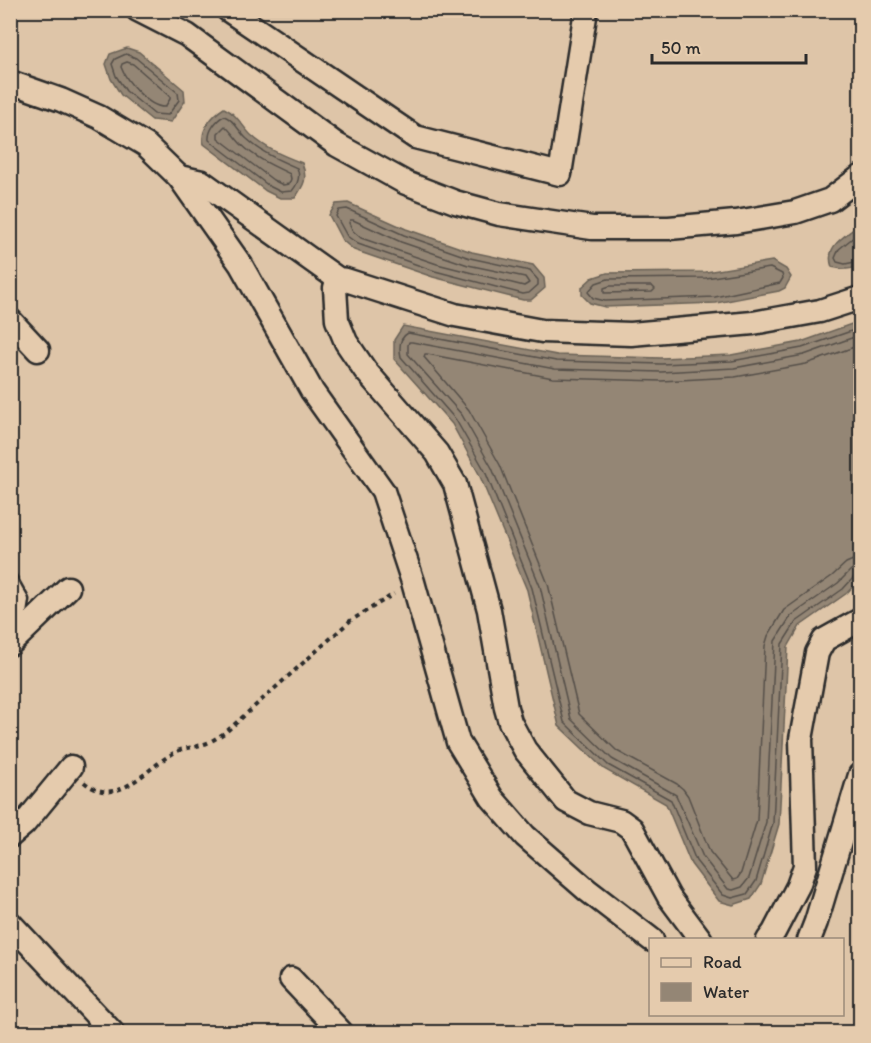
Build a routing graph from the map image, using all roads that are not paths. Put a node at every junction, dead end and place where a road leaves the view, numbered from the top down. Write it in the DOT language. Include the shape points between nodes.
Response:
graph roads {
  1 [pos="138,10"];
  2 [pos="228,10"];
  3 [pos="586,10"];
  4 [pos="10,82"];
  5 [pos="179,177"];
  6 [pos="861,177"];
  7 [pos="338,279"];
  8 [pos="861,298"];
  9 [pos="10,320"];
  10 [pos="38,350"];
  11 [pos="10,577"];
  12 [pos="68,588"];
  13 [pos="861,620"];
  14 [pos="14,640"];
  15 [pos="71,767"];
  16 [pos="861,775"];
  17 [pos="10,836"];
  18 [pos="10,923"];
  19 [pos="651,938"];
  20 [pos="700,938"];
  21 [pos="769,938"];
  22 [pos="810,938"];
  23 [pos="291,979"];
  24 [pos="112,1032"];
  25 [pos="341,1032"];
  1 -- 6 [label="street" via="187,35 337,145 406,183 499,214 592,228 725,223 795,212 830,200"];
  2 -- 3 [label="street" via="415,138 560,174"];
  4 -- 5 [label="street" via="99,117 146,145"];
  5 -- 7 [label="street" via="202,182"];
  5 -- 19 [label="street" via="241,266 312,391 383,491 458,742 492,798 525,836"];
  7 -- 8 [label="street" via="455,315 542,331 631,334 753,323 820,311"];
  7 -- 20 [label="street" via="338,320 345,342 437,453 455,484 489,610 506,708 520,741 566,801 590,813 621,820 632,829 669,897"];
  9 -- 10 [label="street"];
  11 -- 14 [label="lane" via="23,600"];
  12 -- 14 [label="street"];
  13 -- 21 [label="street" via="824,639 817,653 801,739 805,866"];
  15 -- 17 [label="street"];
  16 -- 22 [label="street"];
  18 -- 24 [label="street"];
  23 -- 25 [label="street"];
}
